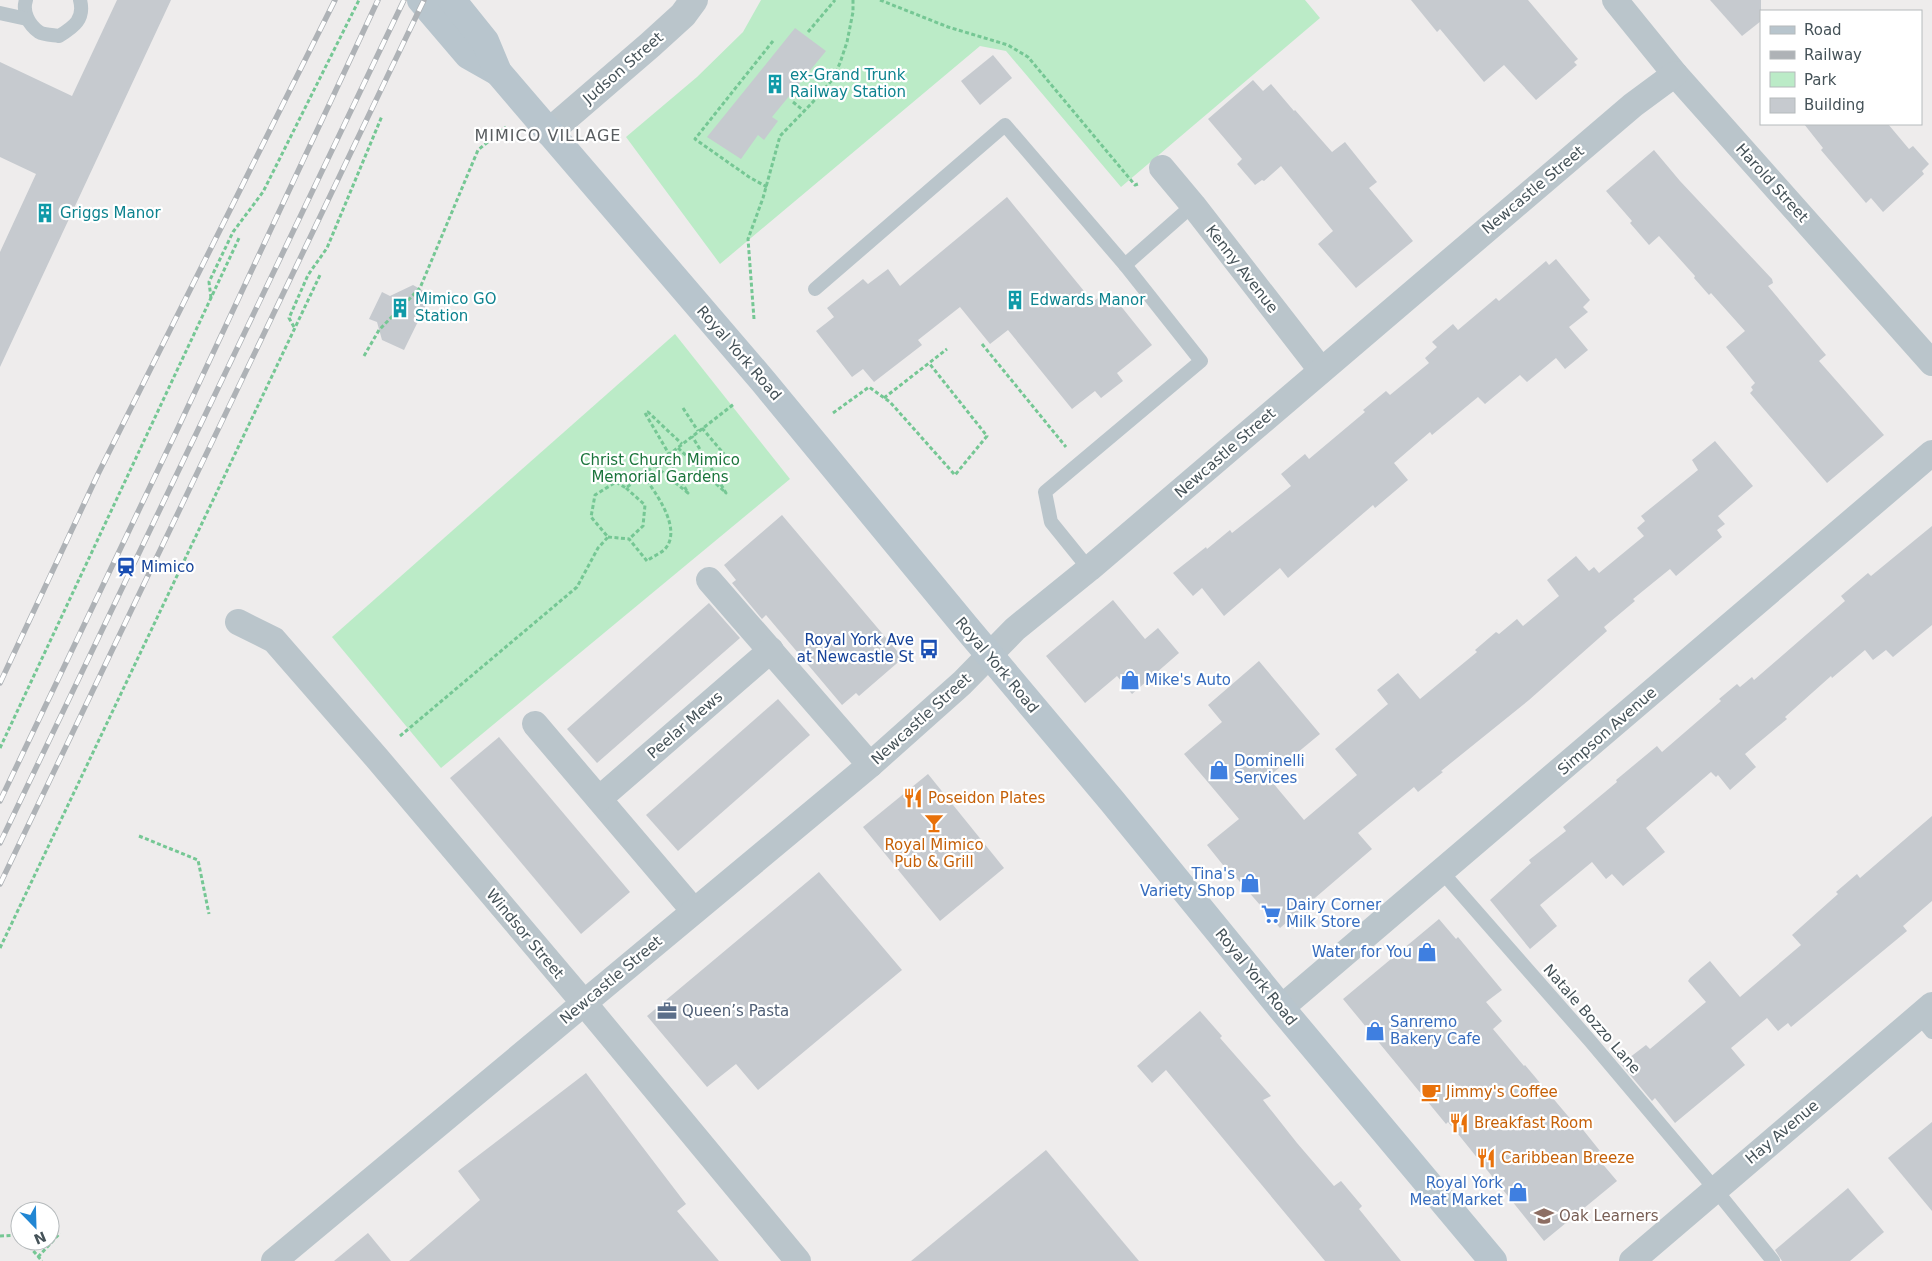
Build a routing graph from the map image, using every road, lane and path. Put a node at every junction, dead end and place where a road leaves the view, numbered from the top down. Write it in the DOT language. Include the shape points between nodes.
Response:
graph roads {
  1 [pos="26,0"];
  2 [pos="80,0"];
  3 [pos="359,0"];
  4 [pos="422,0"];
  5 [pos="452,0"];
  6 [pos="694,0"];
  7 [pos="834,0"];
  8 [pos="853,0"];
  9 [pos="880,0"];
  10 [pos="1615,0"];
  11 [pos="0,13"];
  12 [pos="27,19"];
  13 [pos="808,32"];
  14 [pos="773,41"];
  15 [pos="498,72"];
  16 [pos="1675,74"];
  17 [pos="793,102"];
  18 [pos="804,111"];
  19 [pos="382,116"];
  20 [pos="506,128"];
  21 [pos="549,132"];
  22 [pos="1162,168"];
  23 [pos="766,187"];
  24 [pos="1193,205"];
  25 [pos="240,236"];
  26 [pos="1125,265"];
  27 [pos="320,273"];
  28 [pos="815,289"];
  29 [pos="211,298"];
  30 [pos="754,319"];
  31 [pos="294,328"];
  32 [pos="982,344"];
  33 [pos="947,349"];
  34 [pos="364,356"];
  35 [pos="929,363"];
  36 [pos="1932,363"];
  37 [pos="1321,370"];
  38 [pos="884,398"];
  39 [pos="734,404"];
  40 [pos="683,408"];
  41 [pos="833,413"];
  42 [pos="702,428"];
  43 [pos="698,431"];
  44 [pos="692,436"];
  45 [pos="682,444"];
  46 [pos="678,448"];
  47 [pos="1932,453"];
  48 [pos="669,454"];
  49 [pos="724,454"];
  50 [pos="1080,463"];
  51 [pos="654,466"];
  52 [pos="643,475"];
  53 [pos="626,488"];
  54 [pos="608,537"];
  55 [pos="629,539"];
  56 [pos="1089,569"];
  57 [pos="709,580"];
  58 [pos="238,622"];
  59 [pos="770,650"];
  60 [pos="989,655"];
  61 [pos="535,724"];
  62 [pos="400,736"];
  63 [pos="0,748"];
  64 [pos="870,765"];
  65 [pos="599,799"];
  66 [pos="139,836"];
  67 [pos="1442,872"];
  68 [pos="694,910"];
  69 [pos="209,914"];
  70 [pos="0,948"];
  71 [pos="584,1003"];
  72 [pos="1281,1008"];
  73 [pos="1928,1017"];
  74 [pos="1715,1189"];
  75 [pos="33,1251"];
  76 [pos="44,1251"];
  77 [pos="38,1257"];
  78 [pos="42,1261"];
  79 [pos="274,1261"];
  80 [pos="798,1261"];
  81 [pos="1493,1261"];
  82 [pos="1632,1261"];
  83 [pos="1773,1261"];
  1 -- 12 [label="lane"];
  2 -- 12 [label="lane" via="82,9 75,26 59,36 40,33"];
  3 -- 29 [label="path" via="263,192 232,232 209,282"];
  4 -- 15 [label="main road, Royal York Road" via="468,55"];
  5 -- 15 [label="main road, Royal York Road" via="485,41"];
  6 -- 21 [label="street, Judson Street" via="683,15"];
  7 -- 13 [label="path"];
  8 -- 18 [label="path" via="840,64 832,80"];
  9 -- 22 [label="path" via="948,27 1008,45 1028,57 1135,185"];
  10 -- 16 [label="street, Harold Street"];
  11 -- 12 [label="lane"];
  14 -- 23 [label="path" via="695,140"];
  15 -- 21 [label="main road, Royal York Road"];
  16 -- 36 [label="street, Harold Street"];
  16 -- 37 [label="street, Newcastle Street" via="1633,105"];
  17 -- 18 [label="path"];
  18 -- 23 [label="path" via="780,136"];
  19 -- 31 [label="path" via="327,248 308,275 289,318"];
  20 -- 34 [label="path" via="478,150 420,288 379,330"];
  21 -- 60 [label="main road, Royal York Road" via="763,381"];
  22 -- 24 [label="street, Kenny Avenue"];
  23 -- 30 [label="path" via="748,239"];
  24 -- 26 [label="lane"];
  24 -- 37 [label="street, Kenny Avenue"];
  25 -- 29 [label="path"];
  26 -- 28 [label="lane" via="1005,125"];
  26 -- 50 [label="lane" via="1201,361"];
  27 -- 31 [label="path"];
  29 -- 63 [label="path"];
  31 -- 70 [label="path"];
  32 -- 50 [label="path"];
  33 -- 35 [label="path"];
  35 -- 38 [label="path"];
  35 -- 38 [label="path" via="987,436 955,474"];
  37 -- 56 [label="street, Newcastle Street"];
  38 -- 41 [label="path" via="869,387"];
  39 -- 42 [label="path"];
  40 -- 43 [label="path"];
  42 -- 43 [label="path"];
  42 -- 49 [label="path"];
  43 -- 44 [label="path"];
  44 -- 45 [label="path"];
  44 -- 46 [label="path" via="726,493"];
  45 -- 46 [label="path"];
  45 -- 48 [label="path" via="648,412 645,413"];
  46 -- 48 [label="path"];
  47 -- 67 [label="street, Simpson Avenue"];
  48 -- 51 [label="path"];
  48 -- 51 [label="path" via="688,493"];
  50 -- 56 [label="lane" via="1045,492 1051,522"];
  51 -- 52 [label="path"];
  52 -- 53 [label="path"];
  52 -- 55 [label="path" via="663,504 670,535 665,548 647,561"];
  53 -- 54 [label="path" via="616,482 595,495 592,517"];
  53 -- 55 [label="path" via="645,506 643,526"];
  54 -- 55 [label="path"];
  54 -- 62 [label="path" via="598,548 577,587"];
  56 -- 60 [label="street, Newcastle Street" via="1015,628"];
  57 -- 59 [label="street"];
  58 -- 71 [label="street, Windsor Street" via="274,640"];
  59 -- 64 [label="street"];
  59 -- 65 [label="street, Peelar Mews"];
  60 -- 64 [label="street, Newcastle Street" via="962,684"];
  60 -- 72 [label="main road, Royal York Road"];
  61 -- 65 [label="street"];
  64 -- 68 [label="street, Newcastle Street"];
  65 -- 68 [label="street"];
  66 -- 69 [label="path" via="198,860"];
  67 -- 72 [label="street, Simpson Avenue"];
  67 -- 74 [label="lane, Natale Bozzo Lane"];
  68 -- 71 [label="street, Newcastle Street"];
  71 -- 79 [label="street, Newcastle Street"];
  71 -- 80 [label="street, Windsor Street"];
  72 -- 81 [label="main road, Royal York Road"];
  73 -- 74 [label="street, Hay Avenue"];
  74 -- 82 [label="street, Hay Avenue"];
  74 -- 83 [label="lane, Natale Bozzo Lane"];
  75 -- 77 [label="path"];
  76 -- 77 [label="path"];
  77 -- 78 [label="path"];
}
